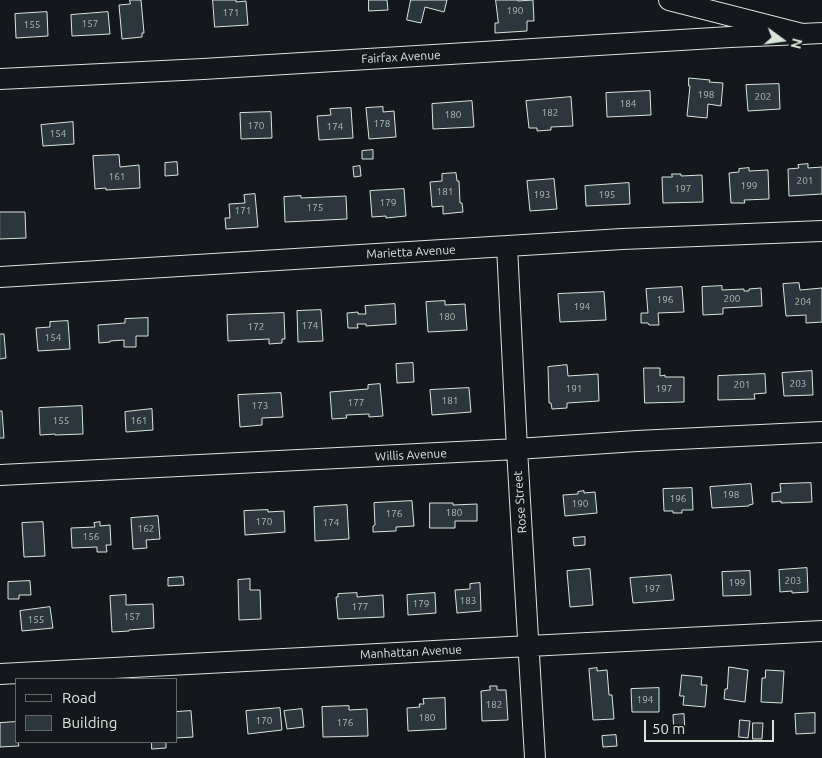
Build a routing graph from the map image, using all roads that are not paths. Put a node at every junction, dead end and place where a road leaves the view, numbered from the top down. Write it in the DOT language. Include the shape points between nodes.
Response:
graph roads {
  1 [pos="669,0"];
  2 [pos="822,33"];
  3 [pos="802,34"];
  4 [pos="0,78"];
  5 [pos="822,231"];
  6 [pos="507,246"];
  7 [pos="0,277"];
  8 [pos="822,432"];
  9 [pos="517,449"];
  10 [pos="0,475"];
  11 [pos="822,631"];
  12 [pos="529,646"];
  13 [pos="0,674"];
  14 [pos="534,758"];
  1 -- 3 [label="street"];
  2 -- 3 [label="street, Fairfax Avenue"];
  3 -- 4 [label="street, Fairfax Avenue"];
  5 -- 6 [label="street, Marietta Avenue"];
  6 -- 7 [label="street, Marietta Avenue"];
  6 -- 9 [label="street, Rose Street"];
  8 -- 9 [label="street, Willis Avenue"];
  9 -- 10 [label="street, Willis Avenue"];
  9 -- 12 [label="street, Rose Street"];
  11 -- 12 [label="street, Manhattan Avenue"];
  12 -- 13 [label="street, Manhattan Avenue"];
  12 -- 14 [label="street, Rose Street"];
}
